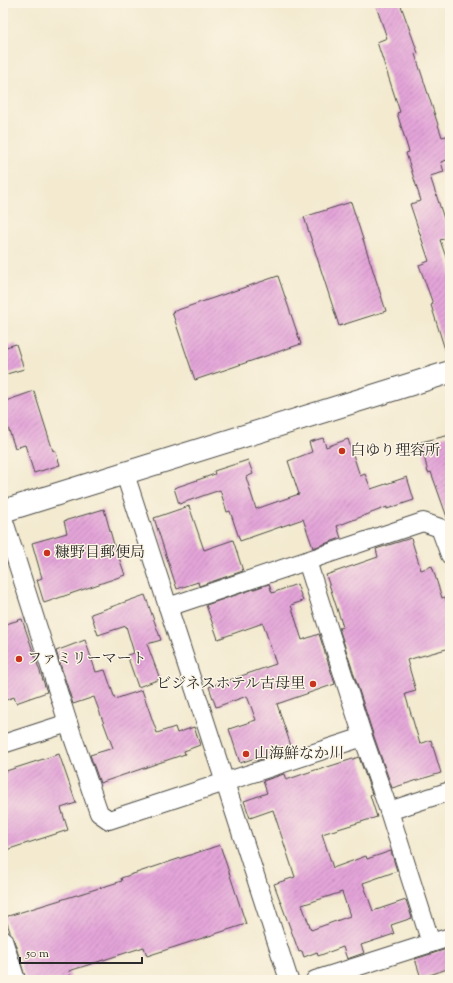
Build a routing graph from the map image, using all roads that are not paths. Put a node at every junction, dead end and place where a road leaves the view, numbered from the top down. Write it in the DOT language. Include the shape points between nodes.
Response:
graph roads {
  1 [pos="450,372"];
  2 [pos="125,474"];
  3 [pos="3,512"];
  4 [pos="3,518"];
  5 [pos="450,555"];
  6 [pos="307,561"];
  7 [pos="168,607"];
  8 [pos="68,723"];
  9 [pos="363,737"];
  10 [pos="3,744"];
  11 [pos="225,781"];
  12 [pos="450,791"];
  13 [pos="389,811"];
  14 [pos="450,937"];
  15 [pos="3,940"];
  16 [pos="431,943"];
  17 [pos="16,980"];
  18 [pos="289,980"];
  19 [pos="315,980"];
  1 -- 2 [label="street"];
  2 -- 3 [label="street"];
  2 -- 7 [label="street"];
  4 -- 8 [label="street"];
  5 -- 6 [label="street" via="440,528 423,522"];
  6 -- 7 [label="street"];
  6 -- 9 [label="street"];
  7 -- 11 [label="street"];
  8 -- 10 [label="street"];
  8 -- 11 [label="street" via="98,813 109,820"];
  9 -- 11 [label="street"];
  9 -- 13 [label="street"];
  11 -- 18 [label="street"];
  12 -- 13 [label="street"];
  13 -- 16 [label="street"];
  14 -- 16 [label="street"];
  15 -- 17 [label="street"];
  16 -- 19 [label="street"];
}
